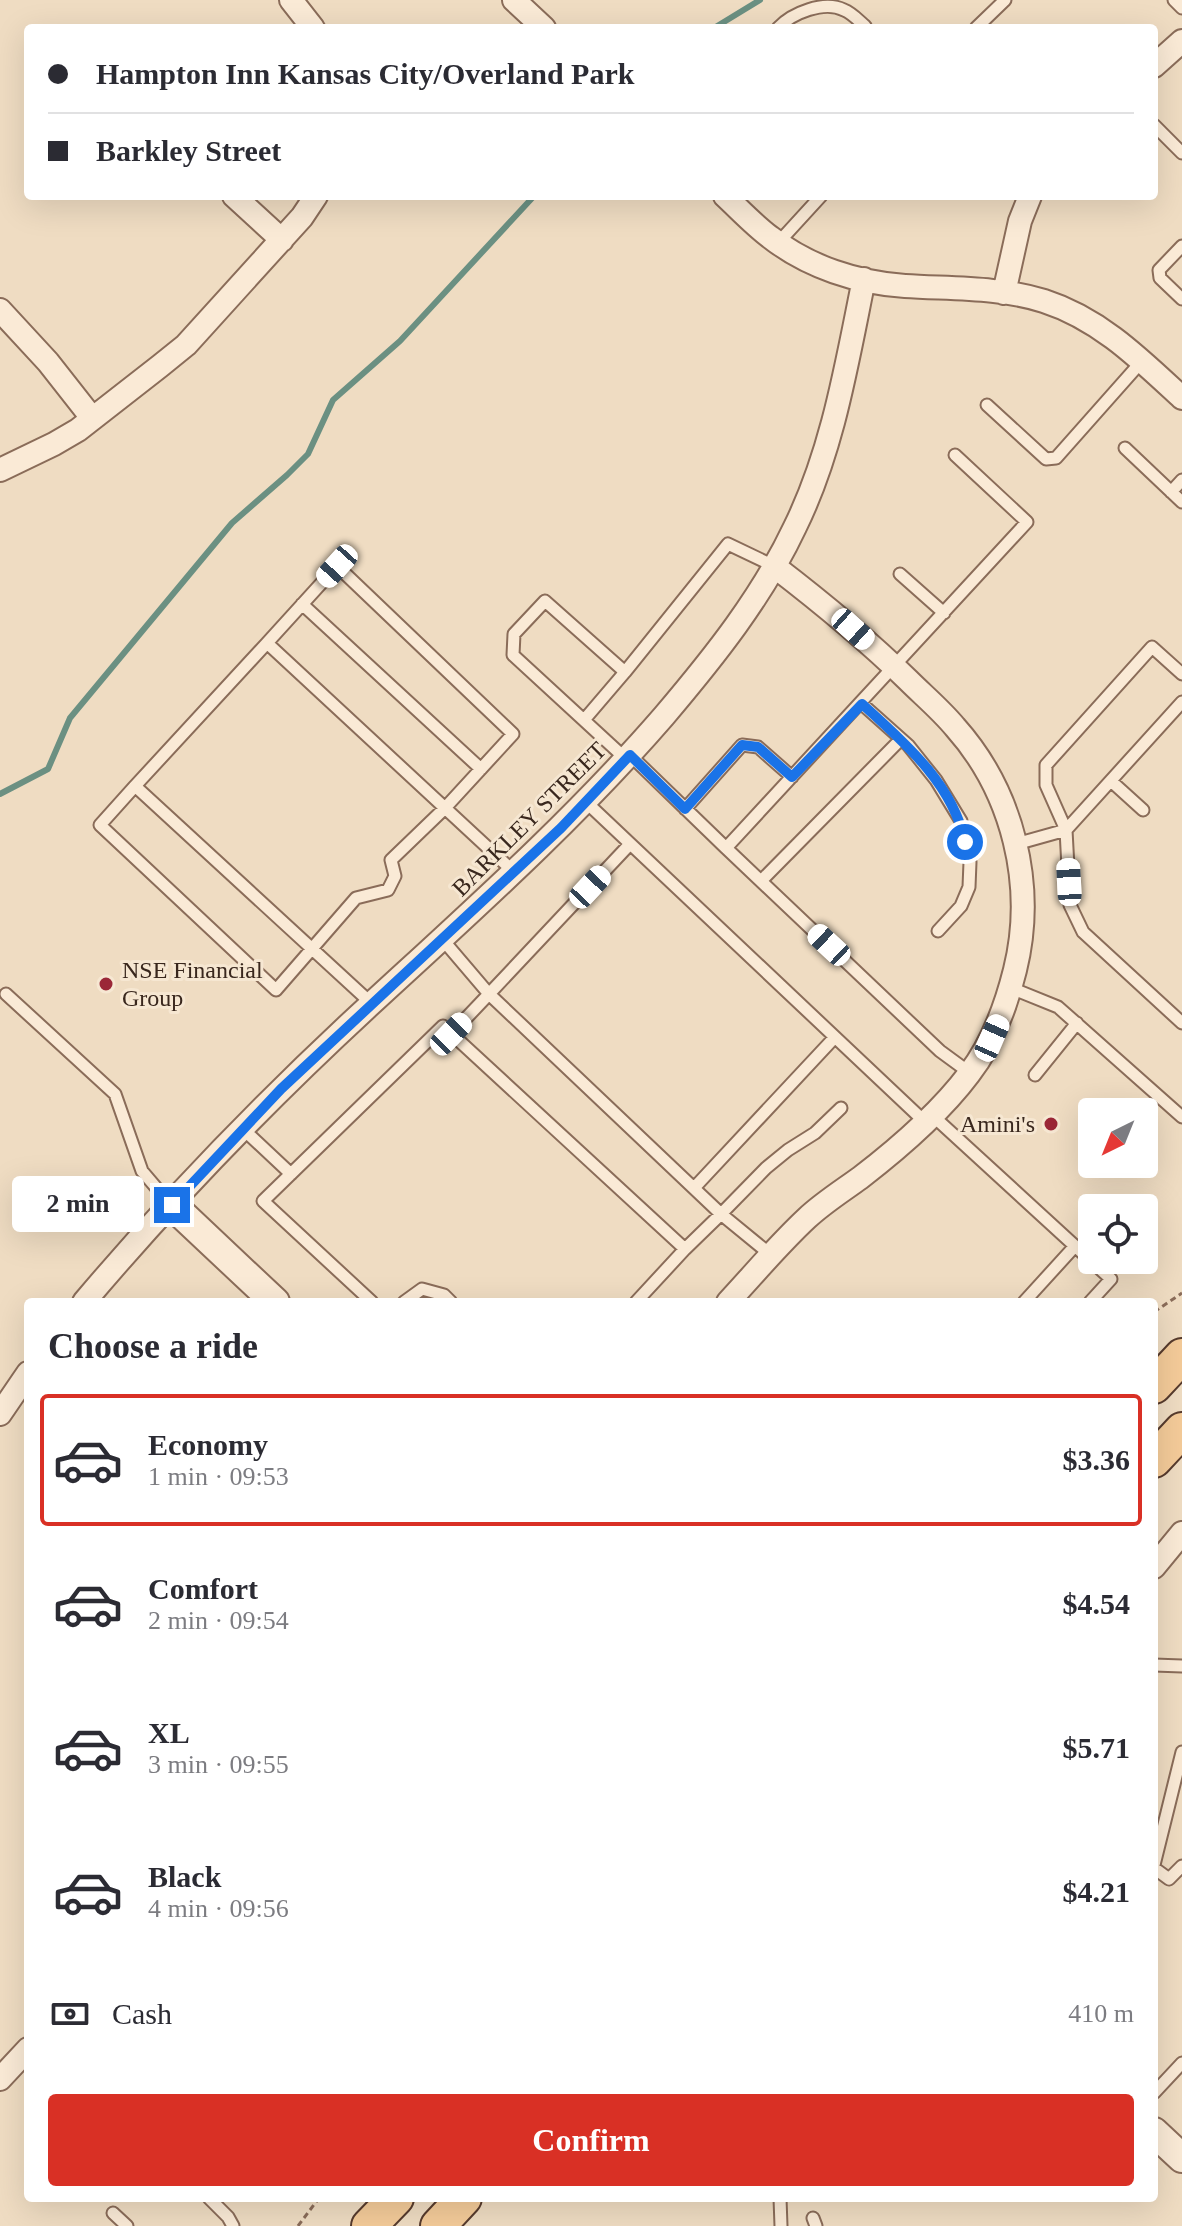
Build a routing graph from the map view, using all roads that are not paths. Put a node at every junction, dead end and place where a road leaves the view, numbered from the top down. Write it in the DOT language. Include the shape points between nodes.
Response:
graph roads {
  1 [pos="291,0"];
  2 [pos="514,0"];
  3 [pos="1005,0"];
  4 [pos="1174,0"];
  5 [pos="1182,8"];
  6 [pos="310,24"];
  7 [pos="540,24"];
  8 [pos="783,24"];
  9 [pos="862,24"];
  10 [pos="980,24"];
  11 [pos="1182,41"];
  12 [pos="1158,62"];
  13 [pos="1158,129"];
  14 [pos="1182,153"];
  15 [pos="238,200"];
  16 [pos="313,200"];
  17 [pos="730,200"];
  18 [pos="817,200"];
  19 [pos="1028,200"];
  20 [pos="282,240"];
  21 [pos="778,243"];
  22 [pos="1182,246"];
  23 [pos="864,279"];
  24 [pos="1004,293"];
  25 [pos="1182,299"];
  26 [pos="0,310"];
  27 [pos="1142,361"];
  28 [pos="1182,398"];
  29 [pos="987,405"];
  30 [pos="92,418"];
  31 [pos="1125,448"];
  32 [pos="955,455"];
  33 [pos="1,468"];
  34 [pos="1182,480"];
  35 [pos="1171,492"];
  36 [pos="1182,502"];
  37 [pos="774,566"];
  38 [pos="900,574"];
  39 [pos="302,604"];
  40 [pos="944,613"];
  41 [pos="267,643"];
  42 [pos="895,668"];
  43 [pos="625,672"];
  44 [pos="1182,674"];
  45 [pos="1182,702"];
  46 [pos="862,704"];
  47 [pos="584,720"];
  48 [pos="901,739"];
  49 [pos="628,757"];
  50 [pos="481,769"];
  51 [pos="792,777"];
  52 [pos="1111,781"];
  53 [pos="135,786"];
  54 [pos="586,802"];
  55 [pos="445,808"];
  56 [pos="685,809"];
  57 [pos="1143,810"];
  58 [pos="1066,830"];
  59 [pos="630,844"];
  60 [pos="1016,844"];
  61 [pos="726,848"];
  62 [pos="514,873"];
  63 [pos="761,881"];
  64 [pos="938,931"];
  65 [pos="443,940"];
  66 [pos="312,949"];
  67 [pos="1011,988"];
  68 [pos="6,994"];
  69 [pos="489,994"];
  70 [pos="371,1003"];
  71 [pos="1077,1023"];
  72 [pos="1182,1023"];
  73 [pos="451,1034"];
  74 [pos="835,1037"];
  75 [pos="970,1073"];
  76 [pos="1035,1075"];
  77 [pos="841,1108"];
  78 [pos="1182,1117"];
  79 [pos="928,1119"];
  80 [pos="243,1129"];
  81 [pos="291,1174"];
  82 [pos="694,1188"];
  83 [pos="172,1205"];
  84 [pos="721,1214"];
  85 [pos="1075,1246"];
  86 [pos="685,1249"];
  87 [pos="771,1255"];
  88 [pos="88,1298"];
  89 [pos="271,1298"];
  90 [pos="368,1298"];
  91 [pos="410,1298"];
  92 [pos="447,1298"];
  93 [pos="640,1298"];
  94 [pos="732,1298"];
  95 [pos="1028,1298"];
  96 [pos="1094,1298"];
  97 [pos="1182,1356"];
  98 [pos="24,1379"];
  99 [pos="1158,1382"];
  100 [pos="0,1414"];
  101 [pos="1182,1430"];
  102 [pos="1158,1456"];
  103 [pos="1182,1533"];
  104 [pos="1158,1562"];
  105 [pos="1158,1665"];
  106 [pos="1182,1668"];
  107 [pos="1182,1752"];
  108 [pos="1158,1850"];
  109 [pos="1182,1866"];
  110 [pos="1158,1869"];
  111 [pos="24,2053"];
  112 [pos="1182,2063"];
  113 [pos="0,2079"];
  114 [pos="1158,2089"];
  115 [pos="1158,2136"];
  116 [pos="1182,2158"];
  117 [pos="213,2202"];
  118 [pos="392,2202"];
  119 [pos="460,2202"];
  120 [pos="780,2202"];
  121 [pos="113,2213"];
  122 [pos="127,2226"];
  123 [pos="233,2226"];
  124 [pos="369,2226"];
  125 [pos="438,2226"];
  126 [pos="781,2226"];
  1 -- 6 [label="street"];
  2 -- 7 [label="street"];
  3 -- 10 [label="lane"];
  4 -- 5 [label="lane"];
  8 -- 9 [label="lane" via="815,8 832,7 842,8"];
  11 -- 12 [label="street"];
  13 -- 14 [label="lane"];
  15 -- 20 [label="street"];
  16 -- 20 [label="street"];
  17 -- 21 [label="street"];
  18 -- 21 [label="lane"];
  19 -- 24 [label="street"];
  20 -- 30 [label="street" via="186,345"];
  21 -- 23 [label="street" via="814,264"];
  22 -- 25 [label="lane" via="1159,270 1160,278"];
  23 -- 24 [label="street"];
  23 -- 37 [label="street, BARKLEY STREET" via="824,450 797,524"];
  24 -- 27 [label="street" via="1042,300 1081,316"];
  26 -- 30 [label="street"];
  27 -- 28 [label="street"];
  27 -- 29 [label="lane" via="1056,458 1046,459"];
  30 -- 33 [label="street" via="54,444"];
  31 -- 35 [label="lane"];
  32 -- 40 [label="lane" via="1027,522"];
  34 -- 35 [label="lane"];
  35 -- 36 [label="lane"];
  37 -- 42 [label="street"];
  37 -- 43 [label="lane" via="728,544"];
  37 -- 49 [label="street, BARKLEY STREET" via="707,665"];
  38 -- 40 [label="lane"];
  39 -- 41 [label="lane"];
  39 -- 50 [label="lane"];
  39 -- 50 [label="lane" via="337,566 513,734"];
  40 -- 42 [label="lane"];
  41 -- 53 [label="lane"];
  41 -- 55 [label="lane"];
  42 -- 46 [label="lane"];
  42 -- 60 [label="street" via="980,759"];
  43 -- 47 [label="lane"];
  43 -- 47 [label="lane" via="545,601 514,634 513,655"];
  44 -- 58 [label="lane" via="1152,647 1046,765 1046,785"];
  45 -- 52 [label="lane"];
  46 -- 48 [label="lane"];
  46 -- 51 [label="lane"];
  47 -- 49 [label="lane"];
  48 -- 63 [label="lane"];
  48 -- 64 [label="lane" via="936,780 961,821 970,862 969,887 961,906"];
  49 -- 54 [label="street, BARKLEY STREET"];
  49 -- 56 [label="lane"];
  50 -- 55 [label="lane"];
  51 -- 56 [label="lane" via="758,747 742,745"];
  51 -- 61 [label="lane"];
  52 -- 57 [label="lane"];
  52 -- 58 [label="lane"];
  53 -- 66 [label="lane"];
  53 -- 66 [label="lane" via="100,825 276,990"];
  54 -- 59 [label="lane"];
  54 -- 62 [label="street, BARKLEY STREET"];
  55 -- 62 [label="lane"];
  55 -- 66 [label="lane" via="391,860 395,876 388,890 356,898"];
  56 -- 61 [label="lane"];
  58 -- 60 [label="lane"];
  58 -- 72 [label="lane" via="1070,905 1083,932"];
  59 -- 69 [label="lane"];
  59 -- 74 [label="lane"];
  60 -- 67 [label="street" via="1024,922"];
  61 -- 63 [label="lane"];
  62 -- 65 [label="street, BARKLEY STREET"];
  63 -- 75 [label="lane" via="940,1051"];
  65 -- 69 [label="lane"];
  65 -- 70 [label="street, BARKLEY STREET"];
  66 -- 70 [label="lane"];
  67 -- 71 [label="lane" via="1058,1007"];
  67 -- 75 [label="street" via="992,1038"];
  68 -- 83 [label="lane" via="115,1094 142,1171"];
  69 -- 73 [label="lane"];
  69 -- 82 [label="lane"];
  70 -- 80 [label="street, BARKLEY STREET"];
  71 -- 76 [label="lane"];
  71 -- 78 [label="lane"];
  73 -- 81 [label="lane" via="443,1026"];
  73 -- 86 [label="lane"];
  74 -- 79 [label="lane"];
  74 -- 82 [label="lane"];
  75 -- 79 [label="street"];
  77 -- 84 [label="lane" via="766,1168"];
  79 -- 85 [label="lane"];
  79 -- 87 [label="street" via="807,1218"];
  80 -- 81 [label="lane"];
  80 -- 83 [label="street, BARKLEY STREET"];
  81 -- 90 [label="lane" via="263,1201"];
  82 -- 84 [label="lane"];
  83 -- 88 [label="street, BARKLEY STREET"];
  83 -- 89 [label="street"];
  84 -- 86 [label="lane"];
  84 -- 87 [label="lane"];
  85 -- 95 [label="lane"];
  85 -- 96 [label="lane" via="1111,1279"];
  86 -- 93 [label="lane"];
  87 -- 94 [label="street"];
  91 -- 92 [label="lane" via="422,1289"];
  97 -- 99 [label="main road"];
  98 -- 100 [label="street"];
  101 -- 102 [label="main road"];
  103 -- 104 [label="street"];
  105 -- 106 [label="lane"];
  107 -- 108 [label="lane"];
  109 -- 110 [label="lane" via="1169,1879"];
  111 -- 113 [label="street"];
  112 -- 114 [label="lane"];
  115 -- 116 [label="street"];
  117 -- 123 [label="lane"];
  118 -- 124 [label="main road"];
  119 -- 125 [label="main road"];
  120 -- 126 [label="lane"];
  121 -- 122 [label="lane"];
}
